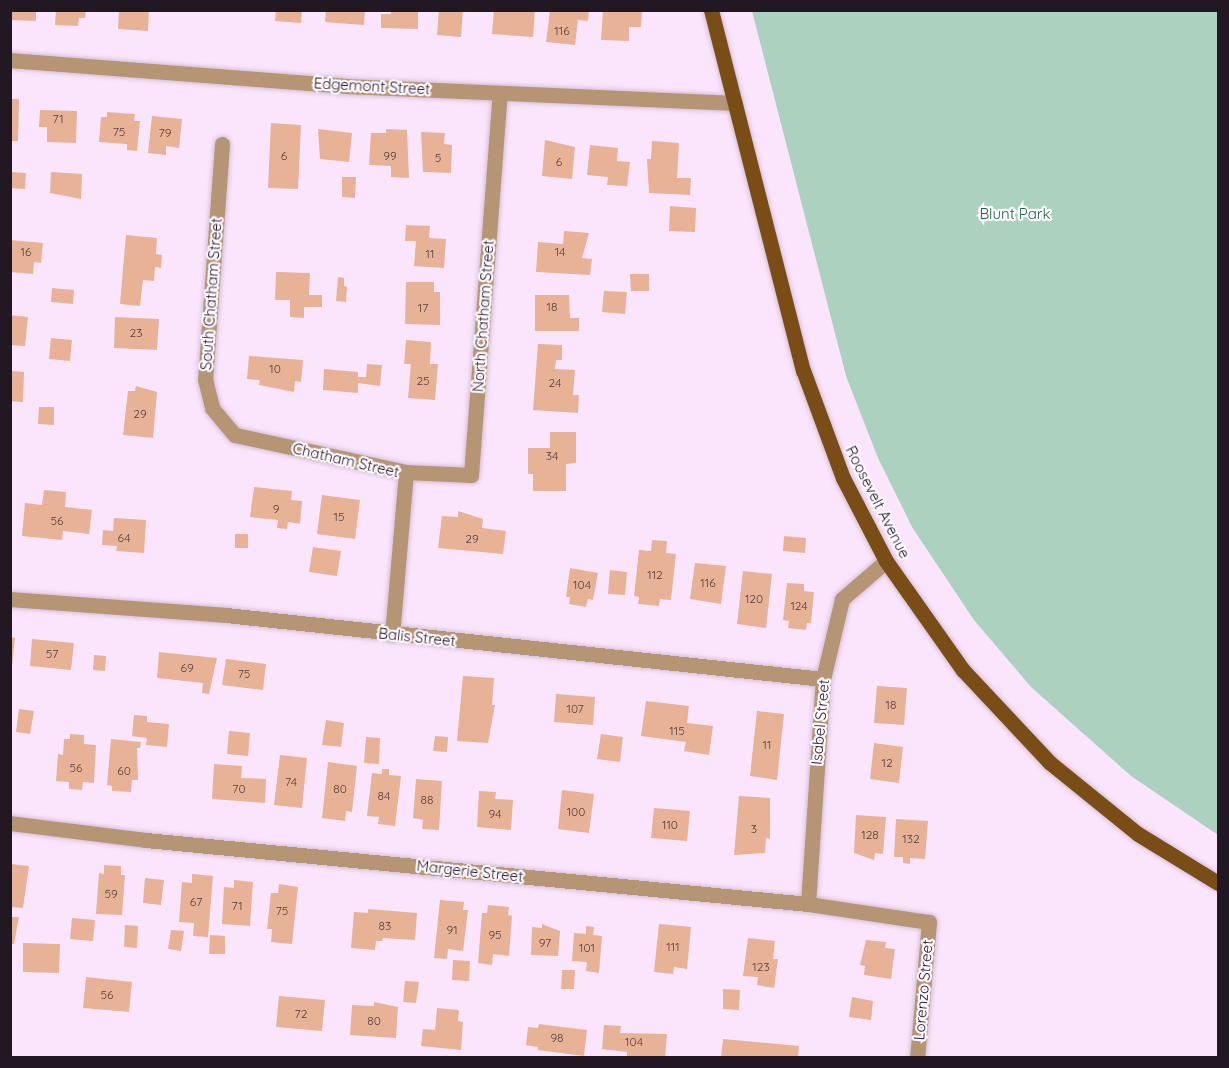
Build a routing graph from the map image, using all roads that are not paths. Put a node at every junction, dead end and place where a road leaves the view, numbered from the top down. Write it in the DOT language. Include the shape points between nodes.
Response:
graph roads {
  1 [pos="711,10"];
  2 [pos="10,60"];
  3 [pos="500,93"];
  4 [pos="735,104"];
  5 [pos="222,144"];
  6 [pos="235,435"];
  7 [pos="406,472"];
  8 [pos="886,561"];
  9 [pos="10,599"];
  10 [pos="392,634"];
  11 [pos="822,679"];
  12 [pos="10,823"];
  13 [pos="1218,883"];
  14 [pos="808,904"];
  15 [pos="929,922"];
  16 [pos="917,1058"];
  1 -- 4 [label="main road, Roosevelt Avenue"];
  2 -- 3 [label="street, Edgemont Street"];
  3 -- 4 [label="street, Edgemont Street"];
  3 -- 7 [label="street, North Chatham Street" via="471,475"];
  4 -- 8 [label="main road, Roosevelt Avenue" via="803,370 843,478"];
  5 -- 6 [label="street, South Chatham Street" via="205,379 212,408"];
  6 -- 7 [label="street, Chatham Street"];
  7 -- 10 [label="street, Chatham Street"];
  8 -- 11 [label="street, Isabel Street" via="842,599"];
  8 -- 13 [label="main road, Roosevelt Avenue" via="963,670 1049,762 1138,834"];
  9 -- 10 [label="street, Balis Street" via="226,615"];
  10 -- 11 [label="street, Balis Street"];
  11 -- 14 [label="street, Isabel Street"];
  12 -- 14 [label="street, Margerie Street" via="146,840"];
  14 -- 15 [label="street, Margerie Street"];
  15 -- 16 [label="street, Lorenzo Street"];
}
